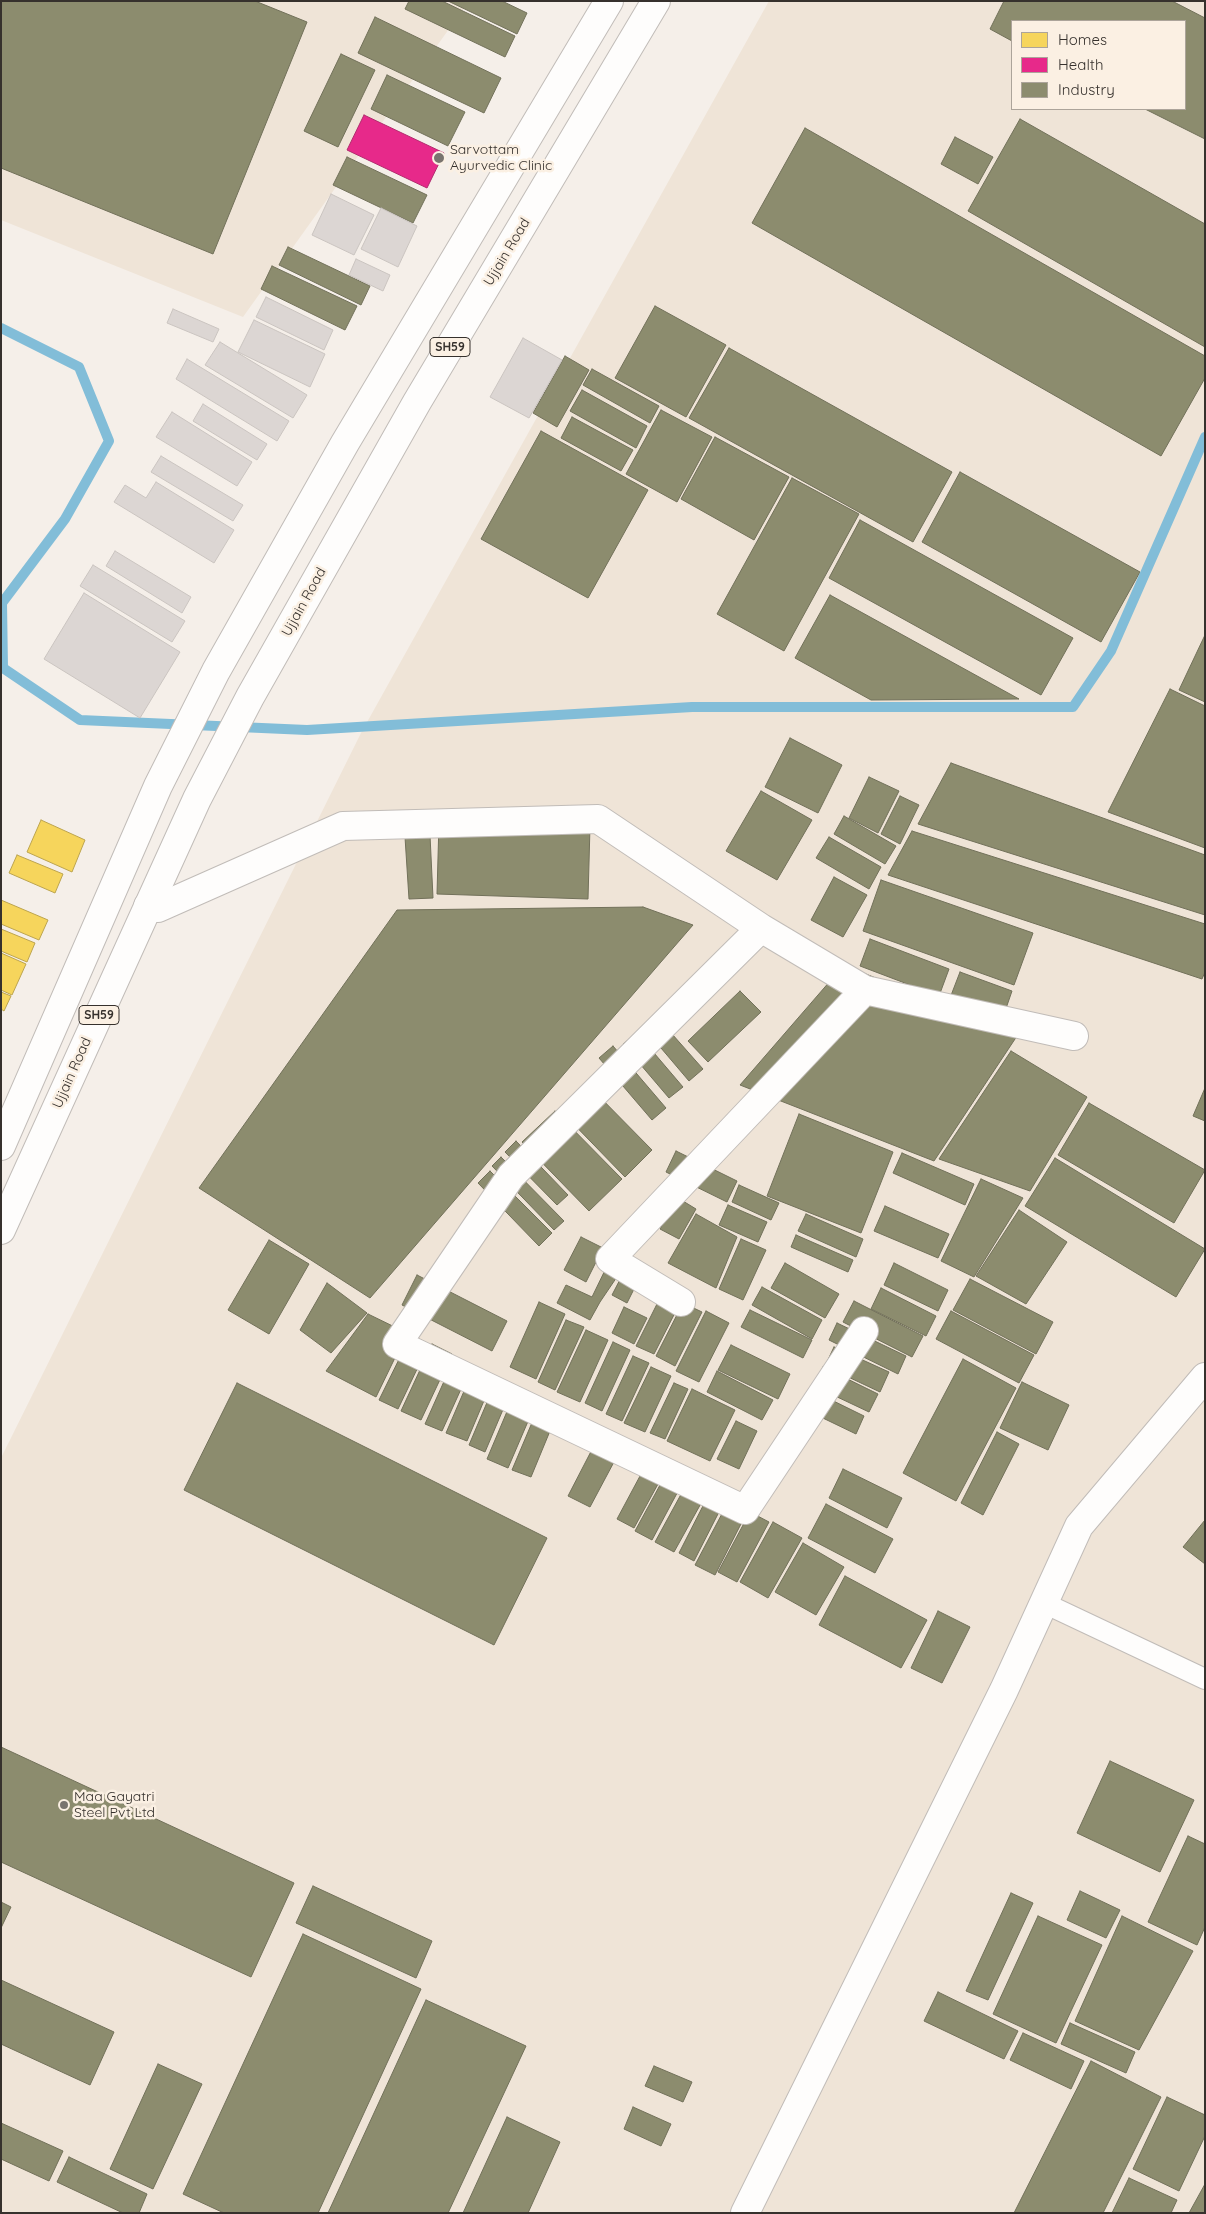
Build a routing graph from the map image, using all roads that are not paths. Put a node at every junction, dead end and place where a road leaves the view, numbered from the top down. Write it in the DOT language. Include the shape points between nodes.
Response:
graph roads {
  1 [pos="608,1"];
  2 [pos="656,1"];
  3 [pos="148,906"];
  4 [pos="761,928"];
  5 [pos="865,990"];
  6 [pos="1074,1036"];
  7 [pos="1,1146"];
  8 [pos="1,1230"];
  9 [pos="680,1302"];
  10 [pos="864,1331"];
  11 [pos="1205,1377"];
  12 [pos="1044,1603"];
  13 [pos="1205,1679"];
  14 [pos="745,2213"];
  1 -- 7 [label="street, SH59" via="350,435 216,672 158,786"];
  2 -- 3 [label="street, Ujjain Road / SH59" via="417,402 250,698 197,800"];
  3 -- 4 [label="street" via="158,908 343,826 598,819"];
  3 -- 8 [label="street, Ujjain Road / SH59"];
  4 -- 5 [label="street"];
  4 -- 10 [label="street" via="511,1176 397,1344 745,1510"];
  5 -- 6 [label="street"];
  5 -- 9 [label="street" via="610,1259"];
  11 -- 12 [label="street" via="1079,1526"];
  12 -- 13 [label="lane"];
  12 -- 14 [label="street"];
}
